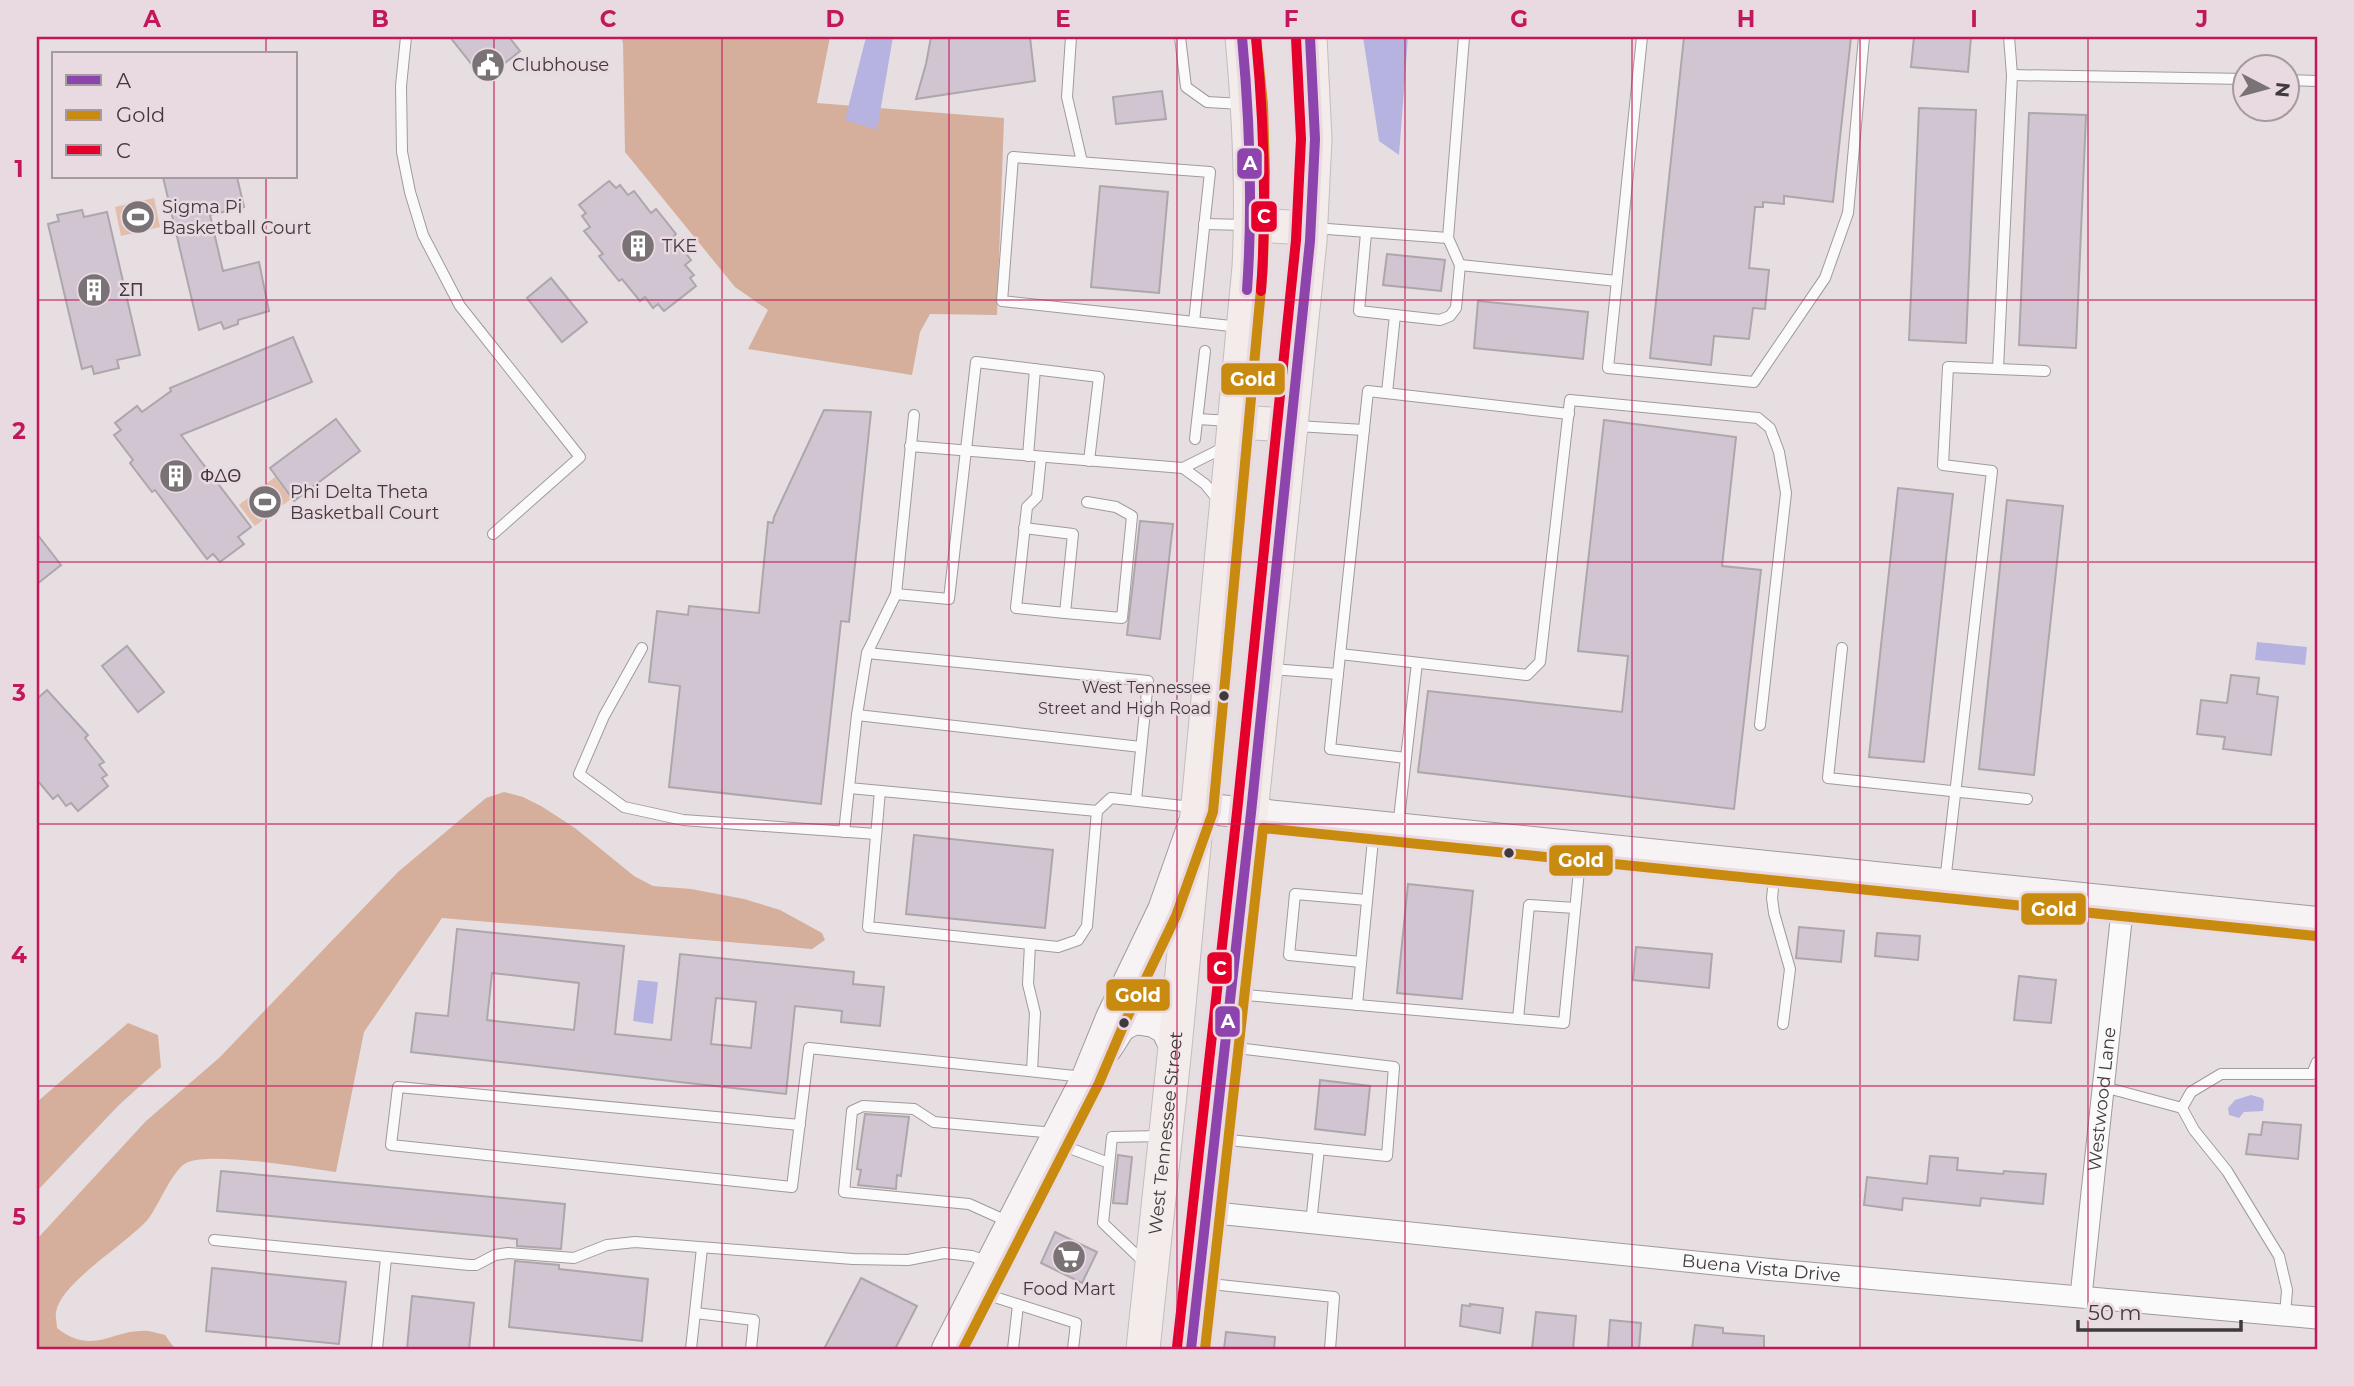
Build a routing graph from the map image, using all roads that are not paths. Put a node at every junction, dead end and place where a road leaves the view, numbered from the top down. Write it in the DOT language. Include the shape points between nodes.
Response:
graph roads {
  1 [pos="407,37"];
  2 [pos="1071,37"];
  3 [pos="1180,37"];
  4 [pos="1242,37"];
  5 [pos="1311,37"];
  6 [pos="1465,37"];
  7 [pos="1642,37"];
  8 [pos="1864,37"];
  9 [pos="2009,37"];
  10 [pos="2012,75"];
  11 [pos="2232,79"];
  12 [pos="1249,104"];
  13 [pos="1082,162"];
  14 [pos="1204,224"];
  15 [pos="1251,225"];
  16 [pos="1311,228"];
  17 [pos="1366,233"];
  18 [pos="1448,238"];
  19 [pos="1460,265"];
  20 [pos="1617,281"];
  21 [pos="1395,315"];
  22 [pos="1194,322"];
  23 [pos="1243,327"];
  24 [pos="1205,351"];
  25 [pos="1035,369"];
  26 [pos="1998,369"];
  27 [pos="2045,371"];
  28 [pos="1387,393"];
  29 [pos="1569,414"];
  30 [pos="914,415"];
  31 [pos="1198,419"];
  32 [pos="1292,425"];
  33 [pos="1364,430"];
  34 [pos="1233,432"];
  35 [pos="1195,439"];
  36 [pos="910,446"];
  37 [pos="965,451"];
  38 [pos="1028,456"];
  39 [pos="1041,457"];
  40 [pos="1090,461"];
  41 [pos="1183,468"];
  42 [pos="1087,502"];
  43 [pos="1226,509"];
  44 [pos="1024,528"];
  45 [pos="492,534"];
  46 [pos="896,594"];
  47 [pos="1065,613"];
  48 [pos="642,648"];
  49 [pos="1842,648"];
  50 [pos="867,653"];
  51 [pos="1340,654"];
  52 [pos="1417,663"];
  53 [pos="1266,669"];
  54 [pos="1338,674"];
  55 [pos="857,715"];
  56 [pos="1760,725"];
  57 [pos="1141,747"];
  58 [pos="1406,758"];
  59 [pos="849,788"];
  60 [pos="880,791"];
  61 [pos="1955,792"];
  62 [pos="2027,799"];
  63 [pos="1136,800"];
  64 [pos="1199,808"];
  65 [pos="1097,811"];
  66 [pos="1251,813"];
  67 [pos="1386,827"];
  68 [pos="844,832"];
  69 [pos="876,834"];
  70 [pos="1581,847"];
  71 [pos="1775,867"];
  72 [pos="1945,884"];
  73 [pos="1367,900"];
  74 [pos="2123,902"];
  75 [pos="1575,908"];
  76 [pos="2317,922"];
  77 [pos="1030,944"];
  78 [pos="1361,962"];
  79 [pos="1231,994"];
  80 [pos="1357,1005"];
  81 [pos="1518,1019"];
  82 [pos="1783,1024"];
  83 [pos="1225,1047"];
  84 [pos="1175,1048"];
  85 [pos="2317,1062"];
  86 [pos="1032,1071"];
  87 [pos="1087,1077"];
  88 [pos="2104,1087"];
  89 [pos="2182,1108"];
  90 [pos="800,1125"];
  91 [pos="1166,1136"];
  92 [pos="1056,1138"];
  93 [pos="1216,1139"];
  94 [pos="1319,1149"];
  95 [pos="1109,1163"];
  96 [pos="1206,1212"];
  97 [pos="1012,1223"];
  98 [pos="1311,1223"];
  99 [pos="214,1240"];
  100 [pos="702,1248"];
  101 [pos="386,1258"];
  102 [pos="991,1264"];
  103 [pos="1151,1269"];
  104 [pos="1198,1283"];
  105 [pos="977,1292"];
  106 [pos="2081,1296"];
  107 [pos="1018,1305"];
  108 [pos="695,1313"];
  109 [pos="2285,1315"];
  110 [pos="2317,1318"];
  111 [pos="377,1349"];
  112 [pos="691,1349"];
  113 [pos="751,1349"];
  114 [pos="947,1349"];
  115 [pos="1013,1349"];
  116 [pos="1073,1349"];
  117 [pos="1143,1349"];
  118 [pos="1191,1349"];
  119 [pos="1330,1349"];
  1 -- 45 [label="lane" via="401,86 402,152 423,235 460,306 580,457"];
  2 -- 13 [label="lane" via="1066,97"];
  3 -- 12 [label="lane" via="1186,87 1207,102"];
  4 -- 12 [label="main road, West Tennessee Street"];
  5 -- 16 [label="main road" via="1315,139"];
  6 -- 18 [label="lane"];
  7 -- 20 [label="lane"];
  8 -- 20 [label="lane" via="1848,213 1825,278 1754,382 1608,369"];
  9 -- 10 [label="lane"];
  10 -- 11 [label="lane"];
  10 -- 26 [label="lane"];
  12 -- 15 [label="main road, West Tennessee Street"];
  13 -- 14 [label="lane" via="1210,172"];
  13 -- 22 [label="lane" via="1013,157 1002,301"];
  14 -- 15 [label="lane"];
  14 -- 22 [label="lane"];
  15 -- 16 [label="main road"];
  15 -- 23 [label="main road, West Tennessee Street"];
  16 -- 17 [label="lane"];
  16 -- 32 [label="main road"];
  17 -- 18 [label="lane"];
  17 -- 21 [label="lane" via="1359,312"];
  18 -- 19 [label="lane"];
  19 -- 20 [label="lane"];
  19 -- 21 [label="lane" via="1456,308 1450,316 1440,320"];
  21 -- 28 [label="lane"];
  22 -- 23 [label="lane"];
  23 -- 34 [label="main road, West Tennessee Street"];
  24 -- 31 [label="lane"];
  25 -- 37 [label="lane" via="976,362"];
  25 -- 38 [label="lane"];
  25 -- 40 [label="lane" via="1099,377"];
  26 -- 27 [label="lane"];
  26 -- 61 [label="lane" via="1948,367 1943,465 1992,471"];
  28 -- 29 [label="lane"];
  28 -- 33 [label="lane" via="1368,391"];
  29 -- 52 [label="lane" via="1540,662 1527,675"];
  29 -- 56 [label="lane" via="1570,400 1758,418 1770,428 1786,493"];
  30 -- 36 [label="lane"];
  31 -- 34 [label="lane"];
  31 -- 35 [label="lane"];
  32 -- 33 [label="lane"];
  32 -- 34 [label="main road"];
  32 -- 53 [label="main road"];
  33 -- 51 [label="lane"];
  34 -- 41 [label="lane"];
  34 -- 43 [label="main road, West Tennessee Street"];
  36 -- 37 [label="lane"];
  36 -- 46 [label="lane"];
  37 -- 38 [label="lane"];
  37 -- 46 [label="lane" via="949,599"];
  38 -- 39 [label="lane"];
  39 -- 40 [label="lane"];
  39 -- 44 [label="lane" via="1040,498 1027,508"];
  40 -- 41 [label="lane"];
  41 -- 43 [label="lane" via="1205,484"];
  42 -- 47 [label="lane" via="1116,507 1132,516 1122,618"];
  43 -- 64 [label="main road, West Tennessee Street"];
  44 -- 47 [label="lane" via="1073,534"];
  44 -- 47 [label="lane" via="1016,608"];
  46 -- 50 [label="lane"];
  48 -- 68 [label="lane" via="604,716 579,774 624,807 683,820"];
  49 -- 61 [label="lane" via="1828,778"];
  50 -- 55 [label="lane"];
  50 -- 57 [label="lane" via="1148,681"];
  51 -- 52 [label="lane"];
  51 -- 54 [label="lane"];
  52 -- 58 [label="lane"];
  53 -- 54 [label="lane"];
  53 -- 66 [label="main road"];
  54 -- 58 [label="lane" via="1330,749"];
  55 -- 57 [label="lane"];
  55 -- 59 [label="lane"];
  57 -- 63 [label="lane"];
  58 -- 67 [label="lane"];
  59 -- 60 [label="lane"];
  59 -- 68 [label="lane"];
  60 -- 65 [label="lane"];
  60 -- 69 [label="lane"];
  61 -- 62 [label="lane"];
  61 -- 72 [label="lane"];
  63 -- 64 [label="lane"];
  63 -- 65 [label="lane" via="1111,798"];
  64 -- 66 [label="street"];
  64 -- 84 [label="main road, West Tennessee Street"];
  64 -- 87 [label="street" via="1163,911"];
  65 -- 77 [label="lane" via="1087,926 1078,940 1058,947"];
  66 -- 67 [label="street"];
  66 -- 79 [label="main road"];
  67 -- 70 [label="street"];
  67 -- 73 [label="lane"];
  68 -- 69 [label="lane"];
  69 -- 77 [label="lane" via="868,927"];
  70 -- 71 [label="street"];
  70 -- 75 [label="lane"];
  71 -- 72 [label="street"];
  71 -- 82 [label="lane" via="1774,914 1790,969"];
  72 -- 74 [label="street"];
  73 -- 78 [label="lane"];
  73 -- 78 [label="lane" via="1294,894 1289,955"];
  74 -- 76 [label="street"];
  74 -- 88 [label="street, Westwood Lane"];
  75 -- 81 [label="lane" via="1529,905"];
  75 -- 81 [label="lane" via="1564,1023"];
  77 -- 86 [label="lane" via="1028,984 1035,1013"];
  78 -- 80 [label="lane"];
  79 -- 80 [label="lane"];
  79 -- 83 [label="main road"];
  80 -- 81 [label="lane"];
  83 -- 93 [label="main road"];
  83 -- 94 [label="lane" via="1394,1067 1387,1156"];
  84 -- 87 [label="street" via="1166,1029 1135,1019 1121,1026"];
  84 -- 91 [label="main road, West Tennessee Street"];
  85 -- 89 [label="lane" via="2312,1074 2221,1073 2191,1092"];
  86 -- 87 [label="lane"];
  86 -- 90 [label="lane" via="809,1048"];
  87 -- 92 [label="street"];
  88 -- 89 [label="lane"];
  88 -- 106 [label="street, Westwood Lane"];
  89 -- 109 [label="lane" via="2279,1256 2287,1290"];
  90 -- 90 [label="lane" via="398,1087 391,1145 792,1187"];
  91 -- 95 [label="lane" via="1112,1137"];
  91 -- 103 [label="main road, West Tennessee Street"];
  92 -- 95 [label="lane"];
  92 -- 97 [label="street"];
  92 -- 97 [label="lane" via="934,1122 914,1109 863,1106 852,1111 844,1192 969,1204"];
  93 -- 94 [label="lane"];
  93 -- 96 [label="main road"];
  94 -- 98 [label="lane"];
  95 -- 103 [label="lane" via="1103,1223"];
  96 -- 98 [label="street, Buena Vista Drive"];
  96 -- 104 [label="main road"];
  97 -- 102 [label="street"];
  98 -- 106 [label="street, Buena Vista Drive"];
  99 -- 101 [label="lane"];
  100 -- 101 [label="lane" via="625,1242 574,1258 508,1252 476,1265"];
  100 -- 102 [label="lane" via="853,1259 908,1260 944,1253"];
  100 -- 108 [label="lane"];
  101 -- 111 [label="lane"];
  102 -- 105 [label="street"];
  103 -- 117 [label="main road, West Tennessee Street"];
  104 -- 118 [label="main road"];
  104 -- 119 [label="lane" via="1334,1297"];
  105 -- 107 [label="lane"];
  105 -- 114 [label="street"];
  106 -- 109 [label="street, Buena Vista Drive"];
  107 -- 115 [label="lane"];
  107 -- 116 [label="lane" via="1076,1323"];
  108 -- 112 [label="lane"];
  108 -- 113 [label="lane" via="754,1320"];
  109 -- 110 [label="street, Buena Vista Drive"];
}
